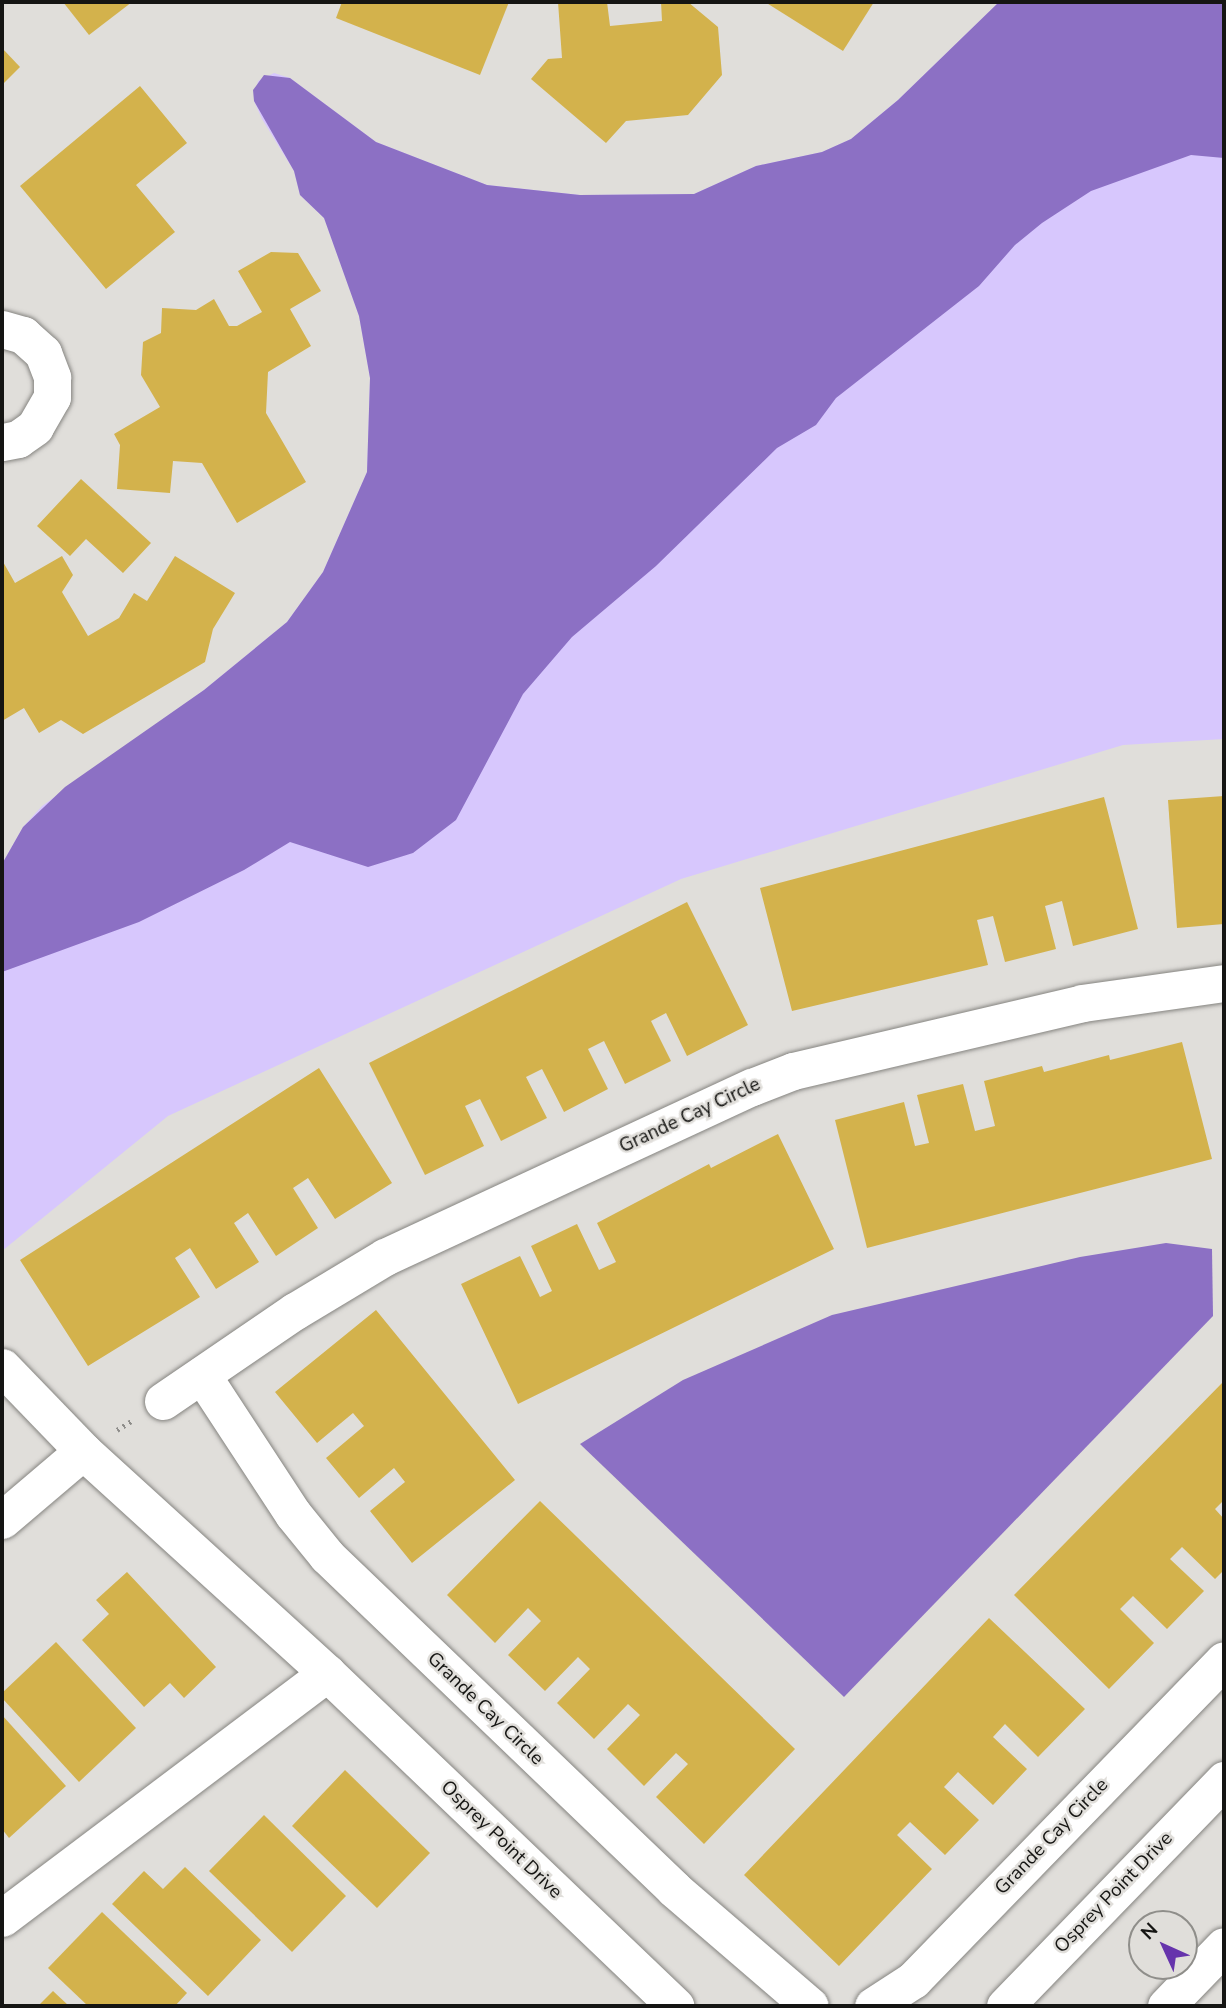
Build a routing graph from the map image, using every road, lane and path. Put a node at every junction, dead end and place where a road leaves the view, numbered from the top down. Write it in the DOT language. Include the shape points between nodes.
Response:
graph roads {
  1 [pos="2,329"];
  2 [pos="2,442"];
  3 [pos="1224,983"];
  4 [pos="2,1367"];
  5 [pos="202,1374"];
  6 [pos="163,1401"];
  7 [pos="83,1451"];
  8 [pos="2,1520"];
  9 [pos="1224,1660"];
  10 [pos="327,1673"];
  11 [pos="1224,1780"];
  12 [pos="2,1918"];
  13 [pos="1224,1947"];
  14 [pos="676,2006"];
  15 [pos="810,2006"];
  16 [pos="873,2006"];
  17 [pos="1005,2006"];
  18 [pos="1166,2006"];
  1 -- 2 [label="street" via="23,335 43,354 52,377 52,397 35,427 18,439"];
  3 -- 5 [label="street, Grande Cay Circle" via="1082,1003 793,1071 385,1257"];
  4 -- 7 [label="street, Osprey Point Drive"];
  5 -- 6 [label="street, Grande Cay Circle"];
  5 -- 15 [label="street, Grande Cay Circle" via="293,1514 327,1556 674,1889"];
  6 -- 7 [label="path"];
  7 -- 8 [label="street"];
  7 -- 10 [label="street, Osprey Point Drive"];
  9 -- 16 [label="street, Grande Cay Circle" via="913,1980"];
  10 -- 12 [label="street"];
  10 -- 14 [label="street, Osprey Point Drive"];
  11 -- 17 [label="street, Osprey Point Drive"];
  13 -- 18 [label="street"];
}
